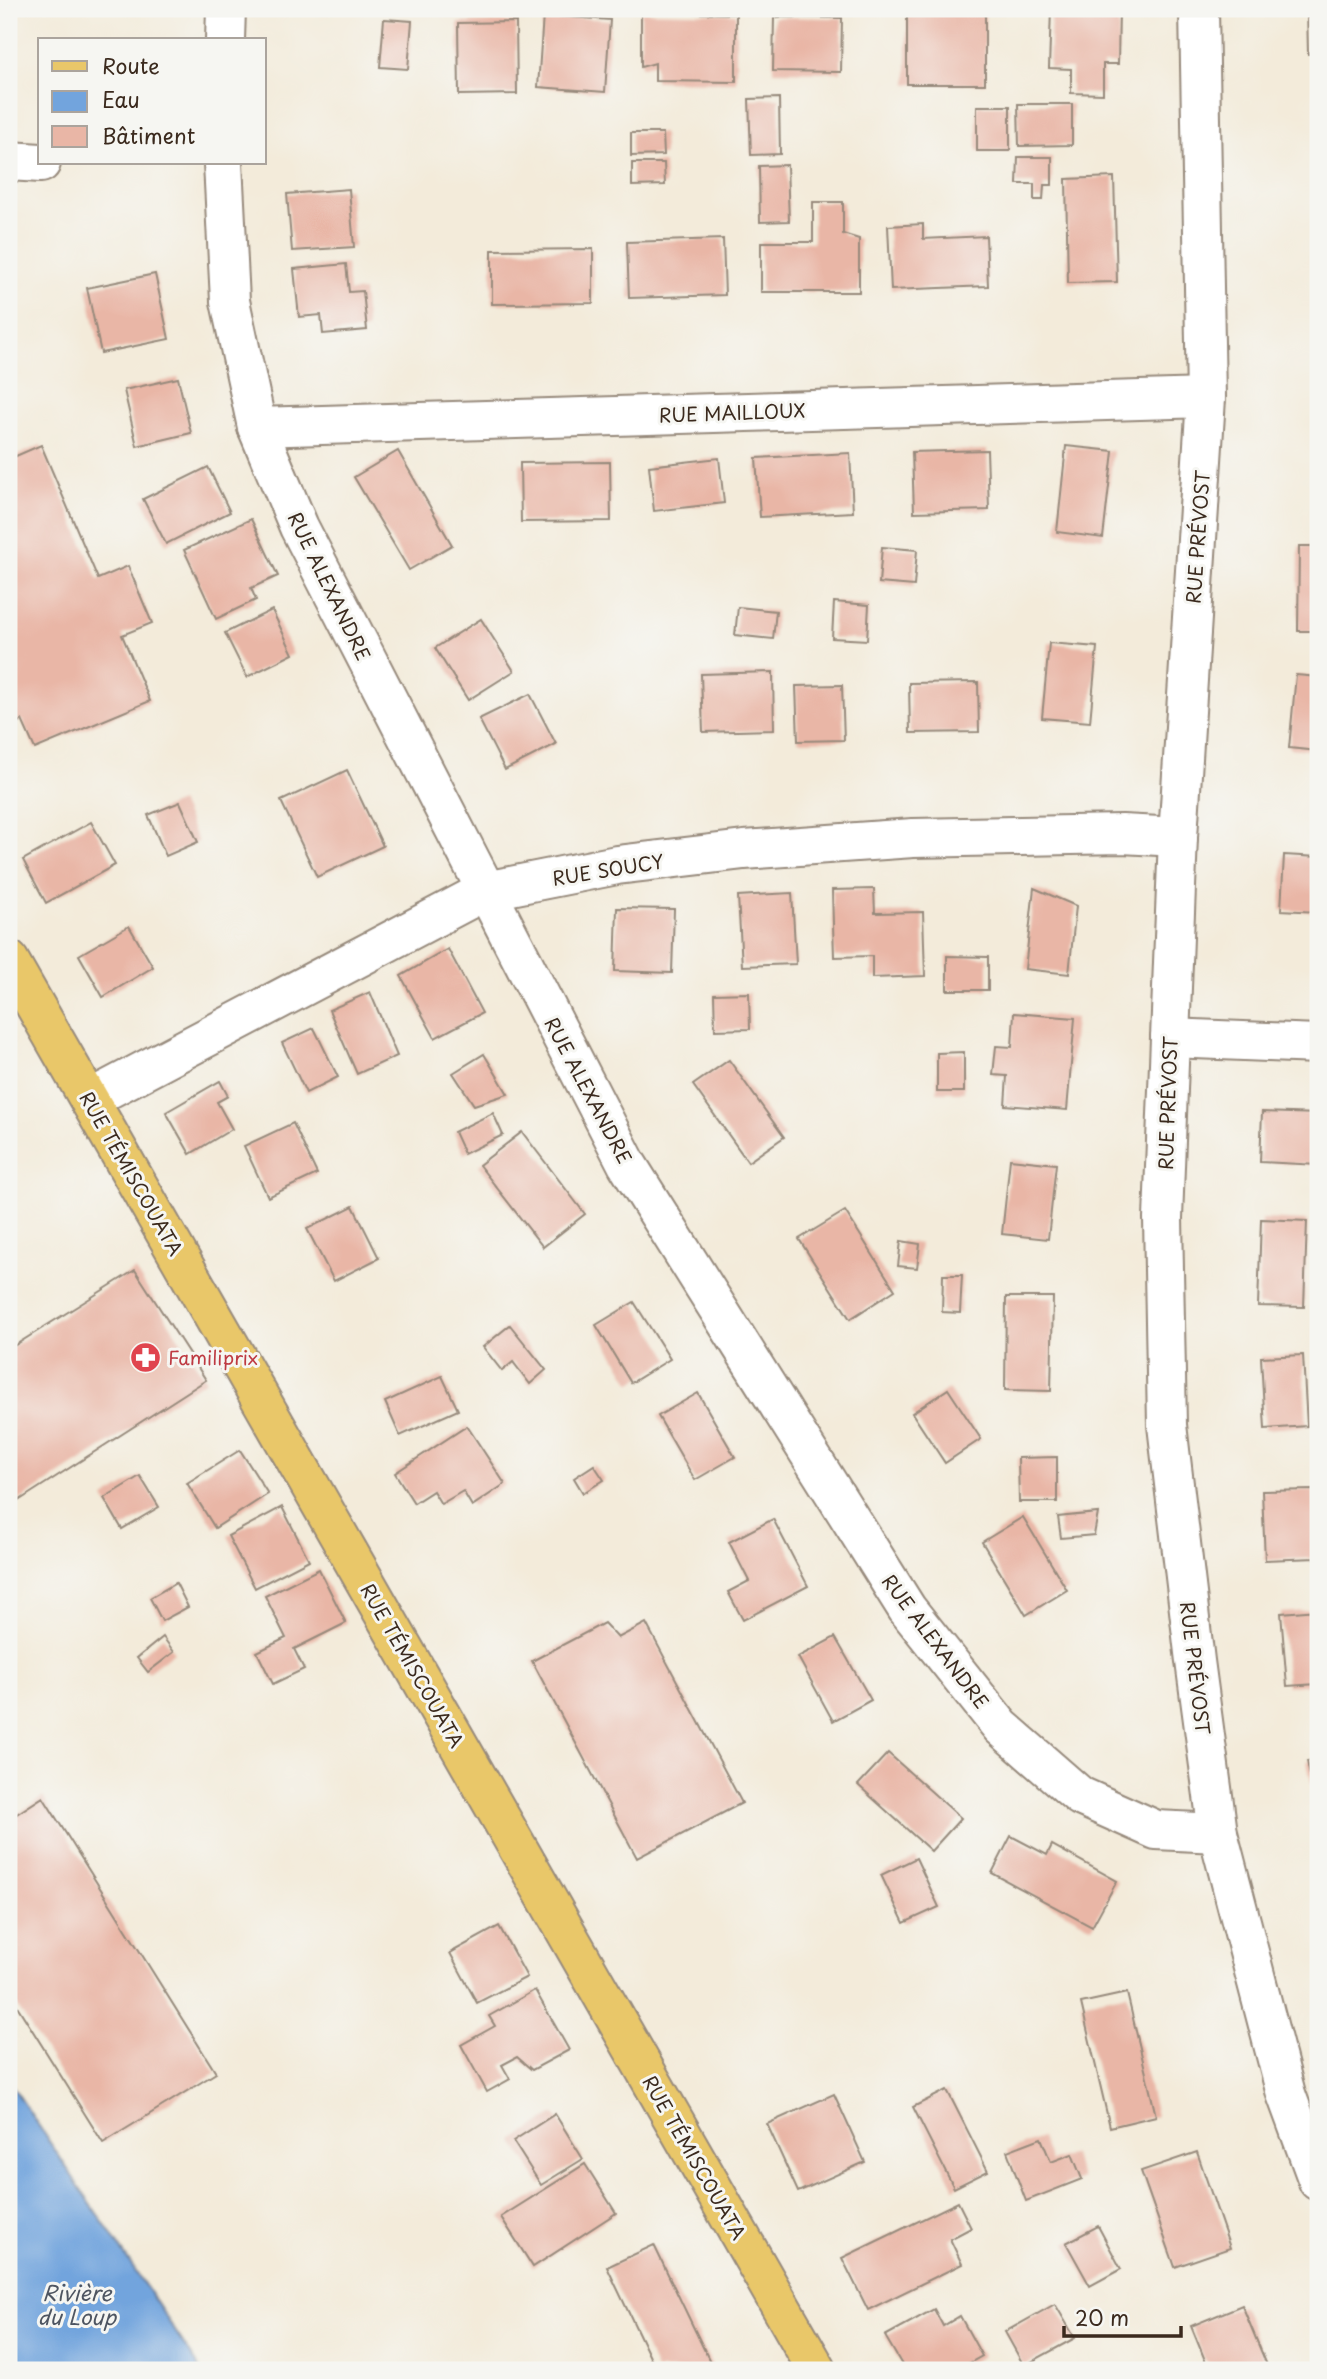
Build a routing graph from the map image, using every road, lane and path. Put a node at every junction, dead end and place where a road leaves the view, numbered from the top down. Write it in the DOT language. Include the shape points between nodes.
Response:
graph roads {
  1 [pos="226,9"];
  2 [pos="1199,9"];
  3 [pos="225,38"];
  4 [pos="9,161"];
  5 [pos="38,163"];
  6 [pos="223,164"];
  7 [pos="1206,398"];
  8 [pos="257,426"];
  9 [pos="1178,838"];
  10 [pos="485,891"];
  11 [pos="9,960"];
  12 [pos="1170,1038"];
  13 [pos="1318,1044"];
  14 [pos="90,1099"];
  15 [pos="1218,1833"];
  16 [pos="1318,2181"];
  17 [pos="817,2370"];
  1 -- 3 [label="street"];
  2 -- 7 [label="street, RUE PRÉVOST"];
  4 -- 5 [label="street"];
  6 -- 8 [label="street, RUE ALEXANDRE" via="230,301"];
  7 -- 8 [label="street, RUE MAILLOUX"];
  7 -- 9 [label="street, RUE PRÉVOST"];
  8 -- 10 [label="street, RUE ALEXANDRE" via="299,527"];
  9 -- 10 [label="street, RUE SOUCY" via="1122,834 913,838 744,850 617,865"];
  9 -- 12 [label="street, RUE PRÉVOST"];
  10 -- 14 [label="street, RUE SOUCY"];
  10 -- 15 [label="street, RUE ALEXANDRE" via="627,1164 907,1609 1001,1727 1080,1796 1156,1830"];
  11 -- 14 [label="main road, RUE TÉMISCOUATA"];
  12 -- 13 [label="street"];
  12 -- 15 [label="street, RUE PRÉVOST" via="1163,1218 1167,1425"];
  14 -- 17 [label="main road, RUE TÉMISCOUATA"];
  15 -- 16 [label="street, RUE PRÉVOST" via="1286,2094"];
}
